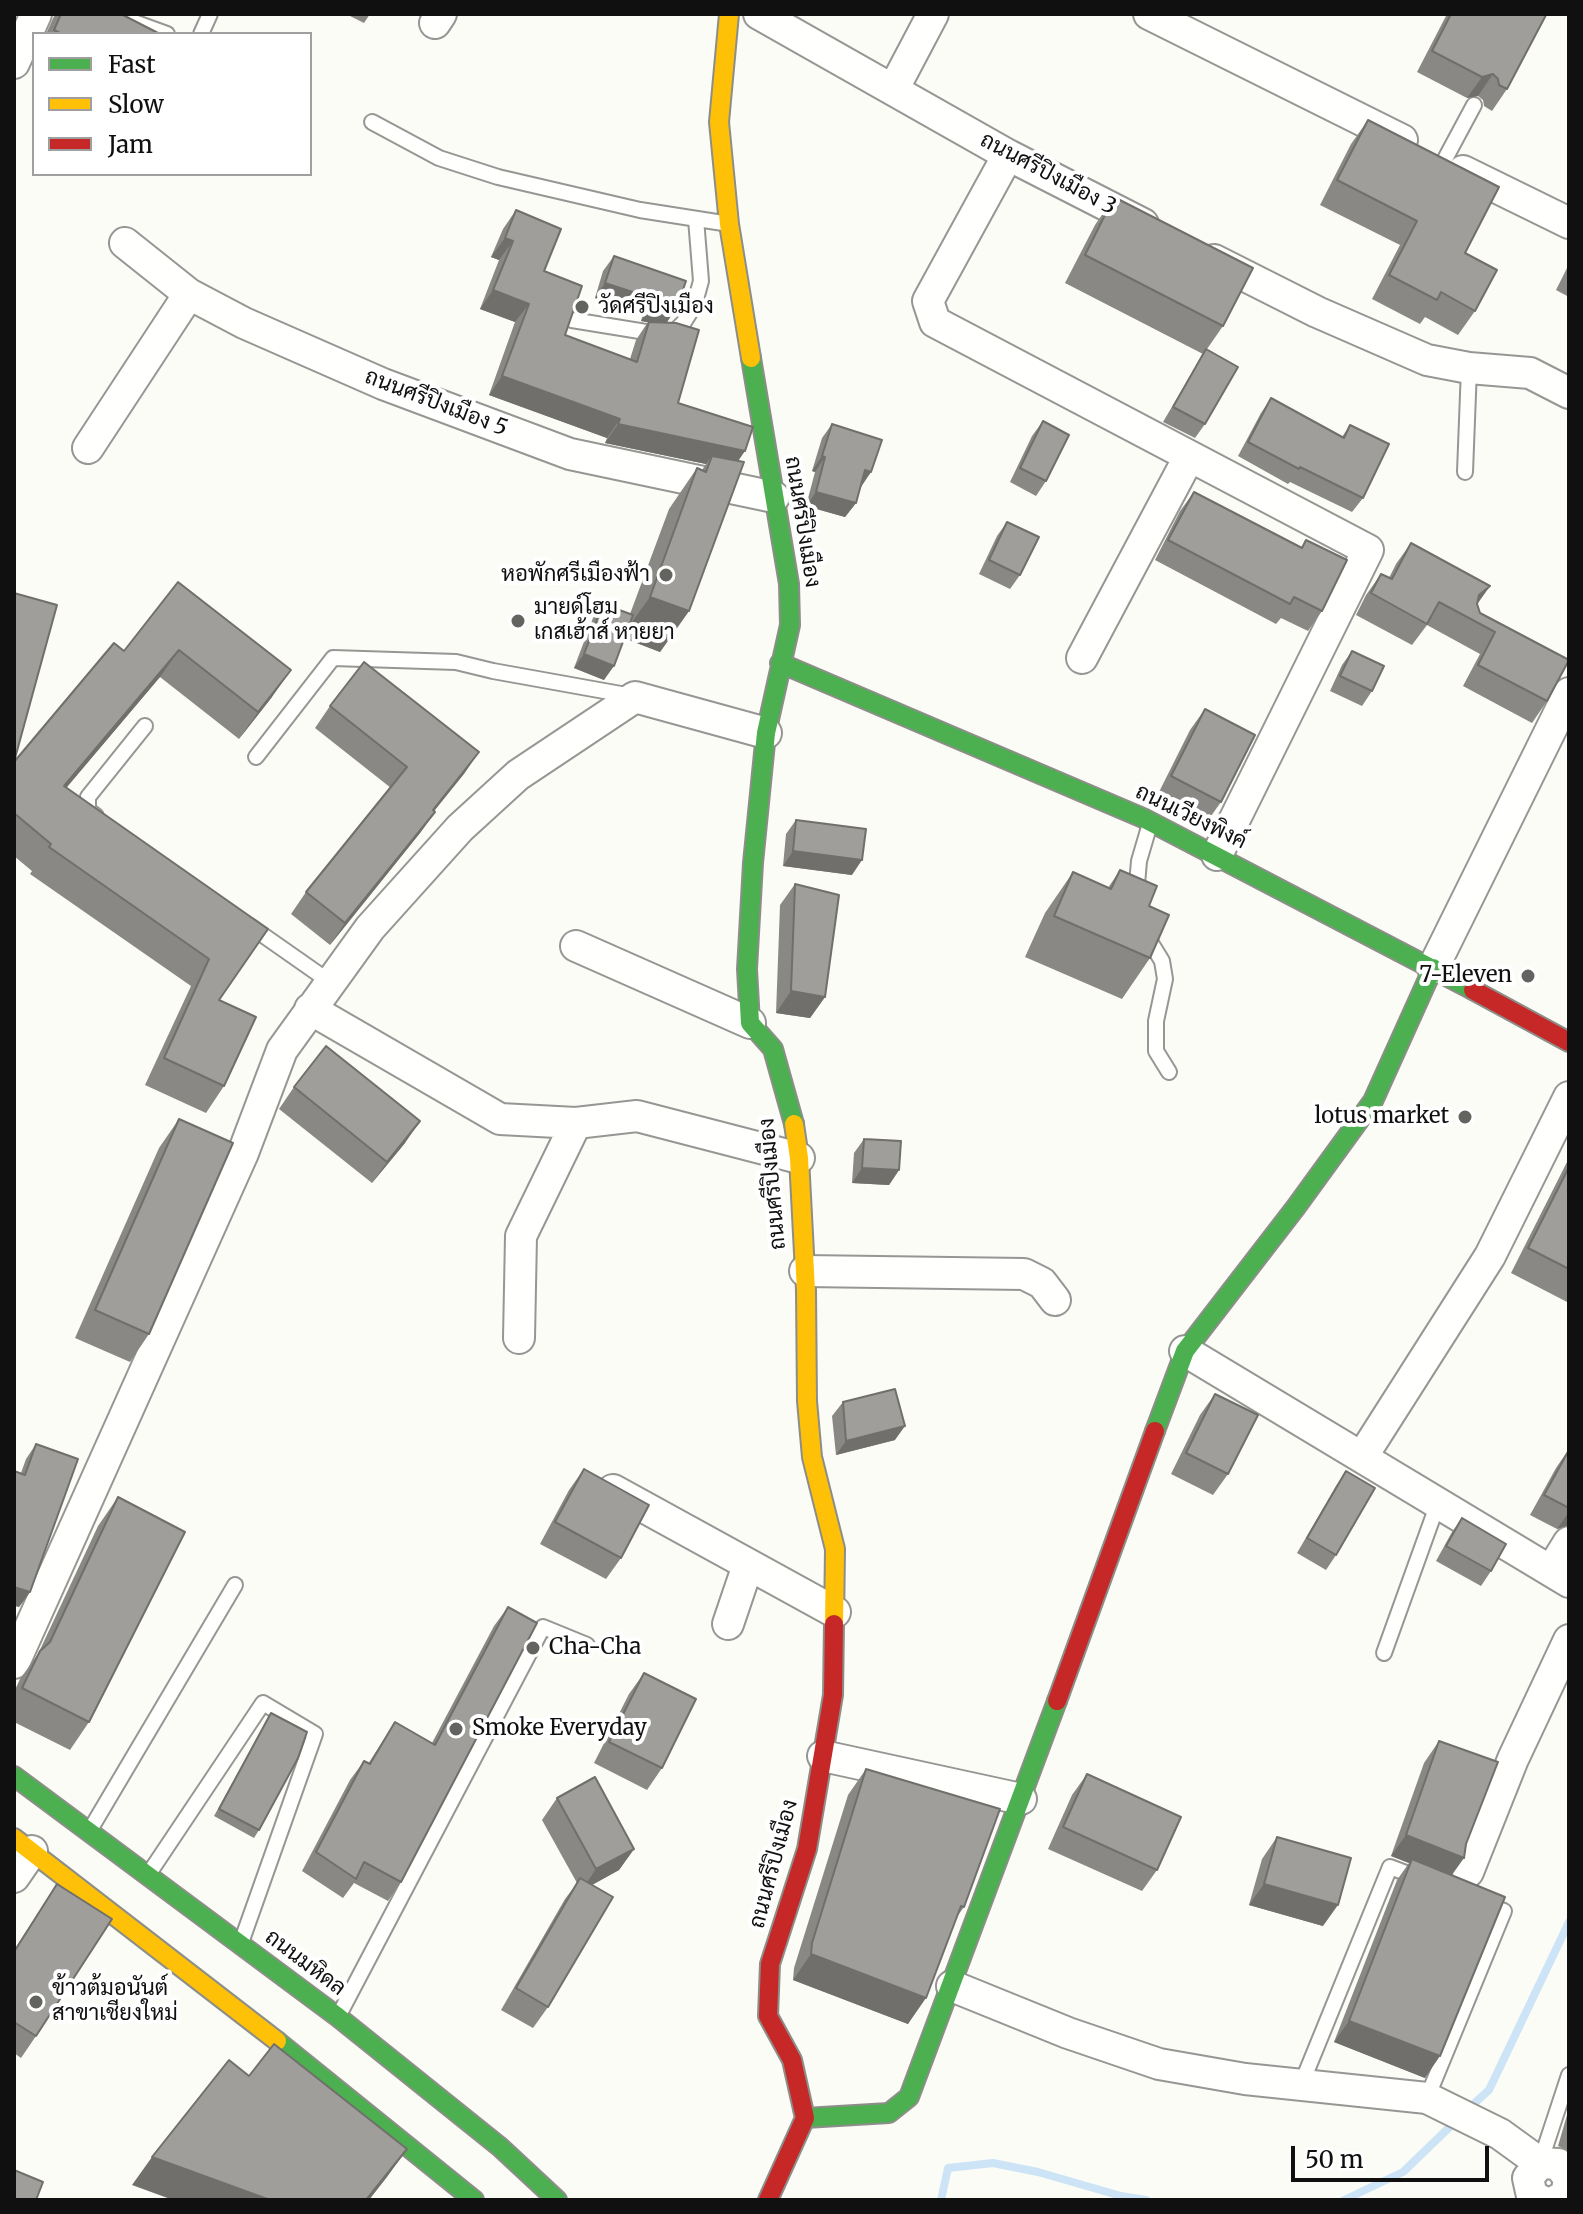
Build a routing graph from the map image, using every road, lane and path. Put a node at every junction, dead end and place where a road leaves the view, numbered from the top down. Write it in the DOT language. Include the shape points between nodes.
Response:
graph roads {
  1 [pos="36,14"];
  2 [pos="112,14"];
  3 [pos="729,14"];
  4 [pos="759,14"];
  5 [pos="933,14"];
  6 [pos="1149,14"];
  7 [pos="162,32"];
  8 [pos="14,63"];
  9 [pos="894,88"];
  10 [pos="1474,105"];
  11 [pos="372,122"];
  12 [pos="1008,155"];
  13 [pos="1444,161"];
  14 [pos="696,219"];
  15 [pos="1569,223"];
  16 [pos="729,224"];
  17 [pos="1162,234"];
  18 [pos="125,243"];
  19 [pos="1190,248"];
  20 [pos="189,294"];
  21 [pos="572,320"];
  22 [pos="1469,368"];
  23 [pos="1569,393"];
  24 [pos="88,448"];
  25 [pos="1189,457"];
  26 [pos="1465,472"];
  27 [pos="774,497"];
  28 [pos="1082,658"];
  29 [pos="780,663"];
  30 [pos="1569,693"];
  31 [pos="635,697"];
  32 [pos="145,726"];
  33 [pos="766,733"];
  34 [pos="256,757"];
  35 [pos="1151,822"];
  36 [pos="113,829"];
  37 [pos="1217,855"];
  38 [pos="240,919"];
  39 [pos="576,946"];
  40 [pos="1433,968"];
  41 [pos="330,982"];
  42 [pos="310,1009"];
  43 [pos="750,1023"];
  44 [pos="1569,1042"];
  45 [pos="1169,1072"];
  46 [pos="1569,1097"];
  47 [pos="576,1123"];
  48 [pos="799,1158"];
  49 [pos="805,1271"];
  50 [pos="1055,1300"];
  51 [pos="519,1338"];
  52 [pos="1185,1351"];
  53 [pos="1362,1457"];
  54 [pos="613,1490"];
  55 [pos="1438,1503"];
  56 [pos="1569,1542"];
  57 [pos="748,1565"];
  58 [pos="1560,1577"];
  59 [pos="235,1585"];
  60 [pos="835,1612"];
  61 [pos="728,1624"];
  62 [pos="1569,1640"];
  63 [pos="587,1645"];
  64 [pos="1384,1653"];
  65 [pos="14,1663"];
  66 [pos="823,1756"];
  67 [pos="14,1776"];
  68 [pos="1021,1799"];
  69 [pos="90,1831"];
  70 [pos="23,1845"];
  71 [pos="148,1875"];
  72 [pos="14,1877"];
  73 [pos="1433,1884"];
  74 [pos="1472,1886"];
  75 [pos="241,1944"];
  76 [pos="952,1986"];
  77 [pos="338,2017"];
  78 [pos="1569,2075"];
  79 [pos="1301,2086"];
  80 [pos="1434,2101"];
  81 [pos="805,2118"];
  82 [pos="1540,2163"];
  83 [pos="1558,2198"];
  84 [pos="474,2200"];
  85 [pos="557,2200"];
  86 [pos="768,2200"];
  1 -- 8 [label="street"];
  2 -- 7 [label="lane"];
  3 -- 16 [label="street, ถนนศรีปิงเมือง" via="719,122"];
  4 -- 9 [label="street, ถนนศรีปิงเมือง 3"];
  5 -- 9 [label="street"];
  6 -- 13 [label="street"];
  9 -- 12 [label="street, ถนนศรีปิงเมือง 3"];
  10 -- 13 [label="lane"];
  11 -- 14 [label="lane" via="439,158 498,177"];
  12 -- 17 [label="street, ถนนศรีปิงเมือง 3"];
  12 -- 25 [label="street" via="928,301 935,322"];
  13 -- 15 [label="street"];
  14 -- 16 [label="lane"];
  14 -- 21 [label="lane" via="701,281 694,306 675,331 652,333"];
  16 -- 27 [label="street, ถนนศรีปิงเมือง"];
  18 -- 20 [label="street, ถนนศรีปิงเมือง 5"];
  19 -- 22 [label="street" via="1413,354"];
  20 -- 24 [label="street"];
  20 -- 27 [label="street, ถนนศรีปิงเมือง 5" via="383,384 570,454"];
  22 -- 23 [label="street" via="1530,373"];
  22 -- 26 [label="lane"];
  25 -- 28 [label="street"];
  25 -- 37 [label="street" via="1368,550"];
  27 -- 29 [label="street, ถนนศรีปิงเมือง" via="789,584 790,625"];
  29 -- 33 [label="street, ถนนศรีปิงเมือง"];
  29 -- 35 [label="street, ถนนเวียงพิงค์"];
  30 -- 40 [label="street"];
  31 -- 33 [label="street"];
  31 -- 34 [label="lane" via="456,662 333,658"];
  31 -- 41 [label="street" via="518,775 460,828 370,928"];
  32 -- 36 [label="lane" via="88,797 88,810"];
  33 -- 43 [label="street, ถนนศรีปิงเมือง" via="750,908"];
  35 -- 37 [label="street, ถนนเวียงพิงค์"];
  35 -- 45 [label="lane" via="1135,880 1138,914 1162,961 1165,979 1156,1051"];
  37 -- 40 [label="street, ถนนเวียงพิงค์"];
  38 -- 41 [label="lane"];
  39 -- 43 [label="street"];
  40 -- 44 [label="street, ถนนเวียงพิงค์"];
  40 -- 52 [label="street" via="1373,1101"];
  41 -- 42 [label="street"];
  42 -- 47 [label="street" via="500,1119"];
  42 -- 65 [label="street" via="282,1050 243,1153"];
  43 -- 48 [label="street, ถนนศรีปิงเมือง" via="773,1049"];
  46 -- 53 [label="street" via="1490,1256"];
  47 -- 48 [label="street" via="637,1116"];
  47 -- 51 [label="street" via="521,1236"];
  48 -- 49 [label="street, ถนนศรีปิงเมือง"];
  49 -- 50 [label="street" via="1024,1274 1042,1283"];
  49 -- 60 [label="street, ถนนศรีปิงเมือง" via="807,1401 812,1457 835,1549"];
  52 -- 53 [label="street"];
  52 -- 68 [label="street"];
  53 -- 55 [label="street"];
  54 -- 57 [label="street"];
  55 -- 58 [label="street"];
  55 -- 64 [label="lane"];
  56 -- 58 [label="street"];
  57 -- 60 [label="street"];
  57 -- 61 [label="street"];
  59 -- 69 [label="lane"];
  60 -- 66 [label="street, ถนนศรีปิงเมือง" via="833,1695"];
  62 -- 74 [label="street" via="1513,1759"];
  63 -- 77 [label="lane" via="543,1627"];
  66 -- 68 [label="street"];
  66 -- 81 [label="street, ถนนศรีปิงเมือง" via="807,1849 770,1964 768,2016 792,2060"];
  67 -- 69 [label="street, ถนนมหิดล"];
  68 -- 76 [label="street"];
  69 -- 71 [label="street, ถนนมหิดล"];
  70 -- 72 [label="street"];
  70 -- 84 [label="street" via="238,2009"];
  71 -- 75 [label="street, ถนนมหิดล"];
  71 -- 75 [label="lane" via="263,1703 315,1734"];
  73 -- 79 [label="lane" via="1390,1867"];
  74 -- 80 [label="lane" via="1504,1911"];
  75 -- 77 [label="street, ถนนมหิดล"];
  76 -- 79 [label="street" via="1159,2064"];
  76 -- 81 [label="street" via="909,2097 889,2113"];
  77 -- 85 [label="street, ถนนมหิดล" via="500,2147"];
  78 -- 82 [label="lane"];
  79 -- 80 [label="street"];
  80 -- 82 [label="street" via="1500,2134"];
  81 -- 86 [label="street"];
  82 -- 83 [label="street" via="1558,2164 1569,2178"];
}
